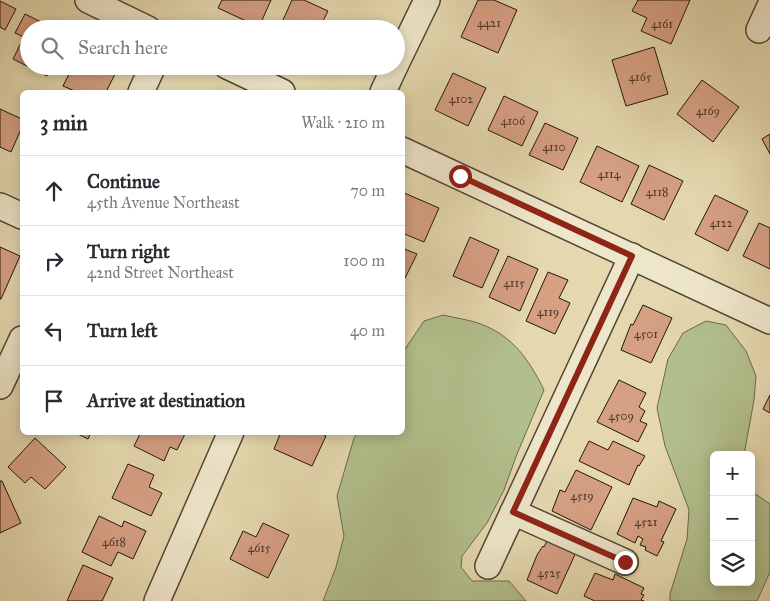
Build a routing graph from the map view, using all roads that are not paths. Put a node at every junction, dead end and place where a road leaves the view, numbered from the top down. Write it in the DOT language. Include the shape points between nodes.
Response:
graph roads {
  1 [pos="88,0"];
  2 [pos="427,0"];
  3 [pos="770,6"];
  4 [pos="129,20"];
  5 [pos="759,30"];
  6 [pos="405,46"];
  7 [pos="149,75"];
  8 [pos="246,75"];
  9 [pos="391,75"];
  10 [pos="142,90"];
  11 [pos="278,90"];
  12 [pos="384,90"];
  13 [pos="405,151"];
  14 [pos="0,206"];
  15 [pos="20,215"];
  16 [pos="632,256"];
  17 [pos="770,321"];
  18 [pos="20,343"];
  19 [pos="0,386"];
  20 [pos="230,435"];
  21 [pos="513,512"];
  22 [pos="625,562"];
  23 [pos="488,566"];
  24 [pos="157,601"];
  1 -- 4 [label="street"];
  2 -- 6 [label="street"];
  3 -- 5 [label="street"];
  7 -- 10 [label="street"];
  8 -- 11 [label="street"];
  9 -- 12 [label="street"];
  13 -- 16 [label="street"];
  14 -- 15 [label="street"];
  16 -- 17 [label="street"];
  16 -- 21 [label="street"];
  18 -- 19 [label="street"];
  20 -- 24 [label="street"];
  21 -- 22 [label="street"];
  21 -- 23 [label="street"];
}
